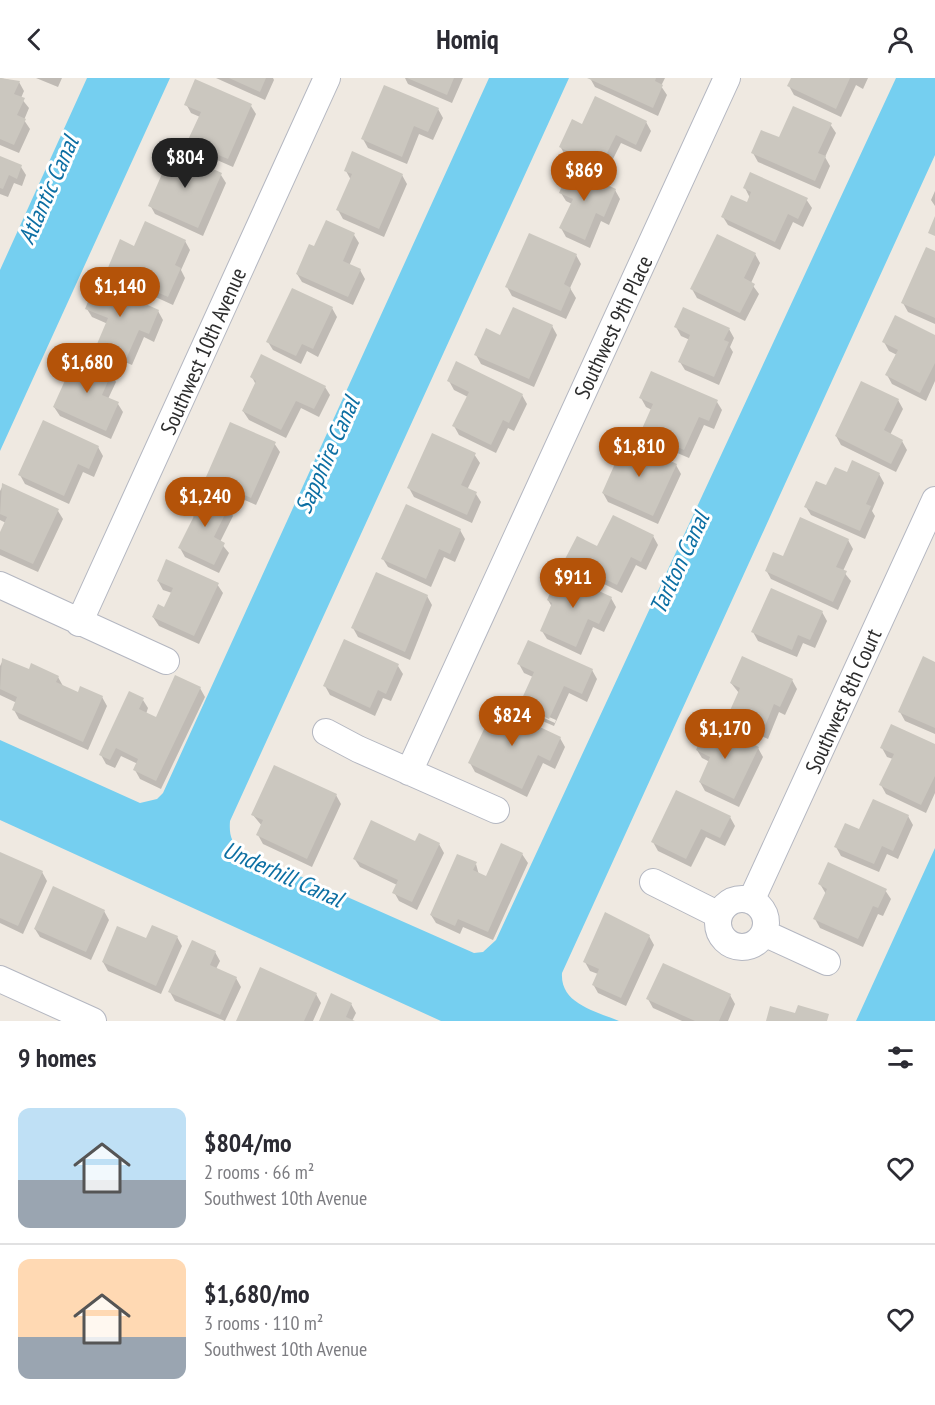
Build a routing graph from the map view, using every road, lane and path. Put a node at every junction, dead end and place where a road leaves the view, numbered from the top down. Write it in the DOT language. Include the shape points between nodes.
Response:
graph roads {
  1 [pos="327,78"];
  2 [pos="727,78"];
  3 [pos="935,500"];
  4 [pos="0,585"];
  5 [pos="79,622"];
  6 [pos="166,661"];
  7 [pos="326,732"];
  8 [pos="409,772"];
  9 [pos="496,810"];
  10 [pos="653,882"];
  11 [pos="751,901"];
  12 [pos="719,915"];
  13 [pos="764,933"];
  14 [pos="827,962"];
  15 [pos="0,979"];
  16 [pos="93,1021"];
  1 -- 5 [label="street, Southwest 10th Avenue"];
  2 -- 8 [label="street, Southwest 9th Place"];
  3 -- 11 [label="street, Southwest 8th Court"];
  4 -- 5 [label="street"];
  5 -- 6 [label="street"];
  7 -- 8 [label="street"];
  8 -- 9 [label="street"];
  10 -- 12 [label="street"];
  11 -- 12 [label="street" via="729,903"];
  11 -- 13 [label="street" via="763,911"];
  12 -- 13 [label="street" via="723,939 736,947 753,945"];
  13 -- 14 [label="street"];
  15 -- 16 [label="street"];
}
